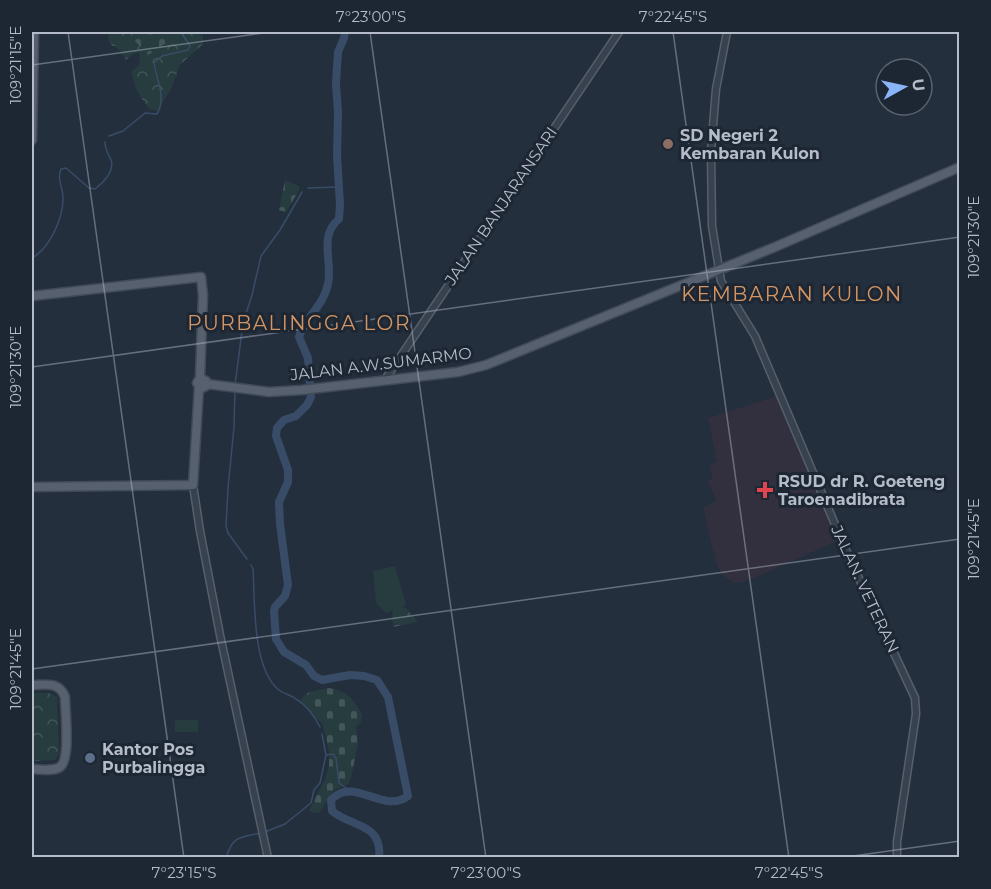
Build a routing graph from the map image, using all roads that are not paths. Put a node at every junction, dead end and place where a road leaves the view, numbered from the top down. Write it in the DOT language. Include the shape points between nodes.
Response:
graph roads {
  1 [pos="34,32"];
  2 [pos="619,32"];
  3 [pos="727,32"];
  4 [pos="32,140"];
  5 [pos="960,167"];
  6 [pos="720,270"];
  7 [pos="32,296"];
  8 [pos="383,381"];
  9 [pos="202,383"];
  10 [pos="193,485"];
  11 [pos="32,487"];
  12 [pos="32,685"];
  13 [pos="32,769"];
  14 [pos="268,858"];
  15 [pos="897,858"];
  1 -- 4 [label="main road"];
  2 -- 8 [label="street, JALAN BANJARANSARI"];
  3 -- 6 [label="street, JALAN. VETERAN" via="716,89 711,152 712,226"];
  5 -- 6 [label="main road, JALAN A.W.SUMARMO"];
  6 -- 8 [label="main road, JALAN A.W.SUMARMO" via="486,365"];
  6 -- 15 [label="street, JALAN. VETERAN" via="728,294 755,336 848,555 915,698"];
  7 -- 9 [label="main road" via="201,277"];
  8 -- 9 [label="main road, JALAN A.W.SUMARMO" via="269,392"];
  9 -- 10 [label="main road"];
  10 -- 11 [label="main road"];
  10 -- 14 [label="street"];
  12 -- 13 [label="main road" via="54,685 63,691 66,755 57,768"];
}
